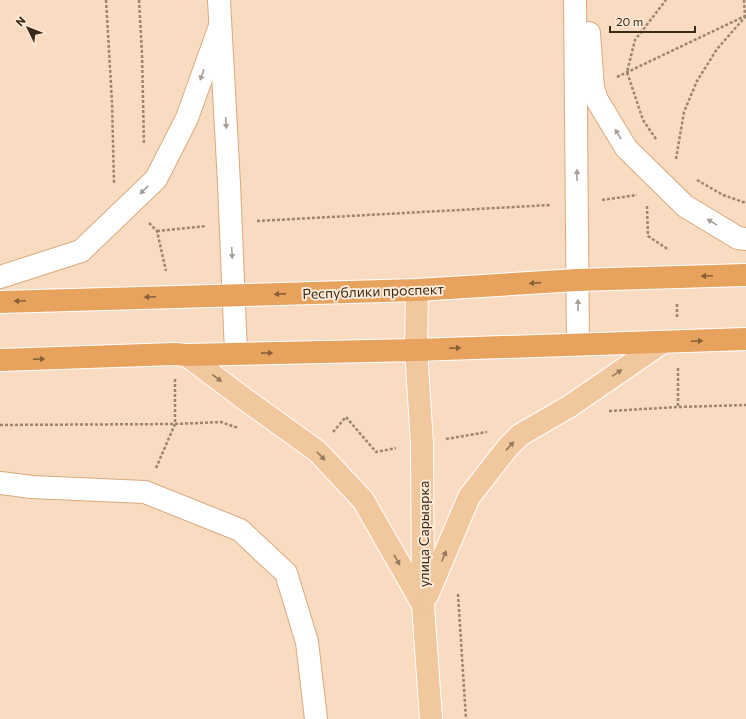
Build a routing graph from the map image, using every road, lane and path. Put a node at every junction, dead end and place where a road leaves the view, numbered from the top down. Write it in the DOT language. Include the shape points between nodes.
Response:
graph roads {
  1 [pos="106,0"];
  2 [pos="139,0"];
  3 [pos="218,0"];
  4 [pos="575,0"];
  5 [pos="585,0"];
  6 [pos="666,0"];
  7 [pos="744,0"];
  8 [pos="745,16"];
  9 [pos="220,26"];
  10 [pos="627,72"];
  11 [pos="594,88"];
  12 [pos="656,140"];
  13 [pos="144,146"];
  14 [pos="693,177"];
  15 [pos="119,181"];
  16 [pos="660,181"];
  17 [pos="746,203"];
  18 [pos="577,204"];
  19 [pos="230,223"];
  20 [pos="157,231"];
  21 [pos="746,239"];
  22 [pos="746,275"];
  23 [pos="0,277"];
  24 [pos="577,280"];
  25 [pos="417,290"];
  26 [pos="235,295"];
  27 [pos="0,302"];
  28 [pos="746,339"];
  29 [pos="663,342"];
  30 [pos="578,344"];
  31 [pos="416,350"];
  32 [pos="236,353"];
  33 [pos="186,355"];
  34 [pos="0,360"];
  35 [pos="175,424"];
  36 [pos="0,425"];
  37 [pos="0,483"];
  38 [pos="457,590"];
  39 [pos="423,605"];
  40 [pos="316,719"];
  41 [pos="430,719"];
  42 [pos="466,719"];
  1 -- 15 [label="path" via="114,186"];
  2 -- 13 [label="path"];
  3 -- 9 [label="main road"];
  18 -- 4 [label="main road, one-way"];
  5 -- 11 [label="main road"];
  6 -- 10 [label="path" via="635,40"];
  7 -- 8 [label="path"];
  8 -- 10 [label="path"];
  8 -- 16 [label="path" via="717,49 697,81 684,112 674,165"];
  9 -- 19 [label="main road, one-way"];
  9 -- 23 [label="main road, one-way" via="187,118 156,178 80,252"];
  10 -- 11 [label="path"];
  10 -- 12 [label="path" via="643,120"];
  16 -- 11 [label="main road, one-way" via="626,148 598,100"];
  14 -- 17 [label="path" via="723,195"];
  16 -- 18 [label="path" via="647,194"];
  21 -- 16 [label="main road, one-way" via="738,238 685,206"];
  18 -- 19 [label="path"];
  18 -- 24 [label="main road"];
  19 -- 20 [label="path"];
  19 -- 26 [label="main road, one-way"];
  22 -- 24 [label="highway, Республики проспект, one-way"];
  24 -- 25 [label="highway, Республики проспект, one-way"];
  30 -- 24 [label="main road, one-way"];
  25 -- 26 [label="highway, Республики проспект, one-way"];
  25 -- 31 [label="main road, улица Сарыарка"];
  26 -- 27 [label="highway, Республики проспект, one-way"];
  26 -- 32 [label="main road"];
  29 -- 28 [label="highway, one-way"];
  29 -- 30 [label="highway"];
  39 -- 29 [label="main road, one-way" via="469,497 508,447 520,435 570,406"];
  31 -- 30 [label="highway, one-way"];
  32 -- 31 [label="highway, one-way"];
  31 -- 39 [label="main road, улица Сарыарка" via="422,444"];
  32 -- 33 [label="highway"];
  34 -- 33 [label="highway, one-way"];
  33 -- 39 [label="main road, one-way" via="317,451 363,500"];
  35 -- 36 [label="path"];
  37 -- 40 [label="main road" via="32,487 145,492 240,530 286,573 307,642"];
  38 -- 42 [label="path"];
  39 -- 41 [label="main road, улица Сарыарка"];
}
